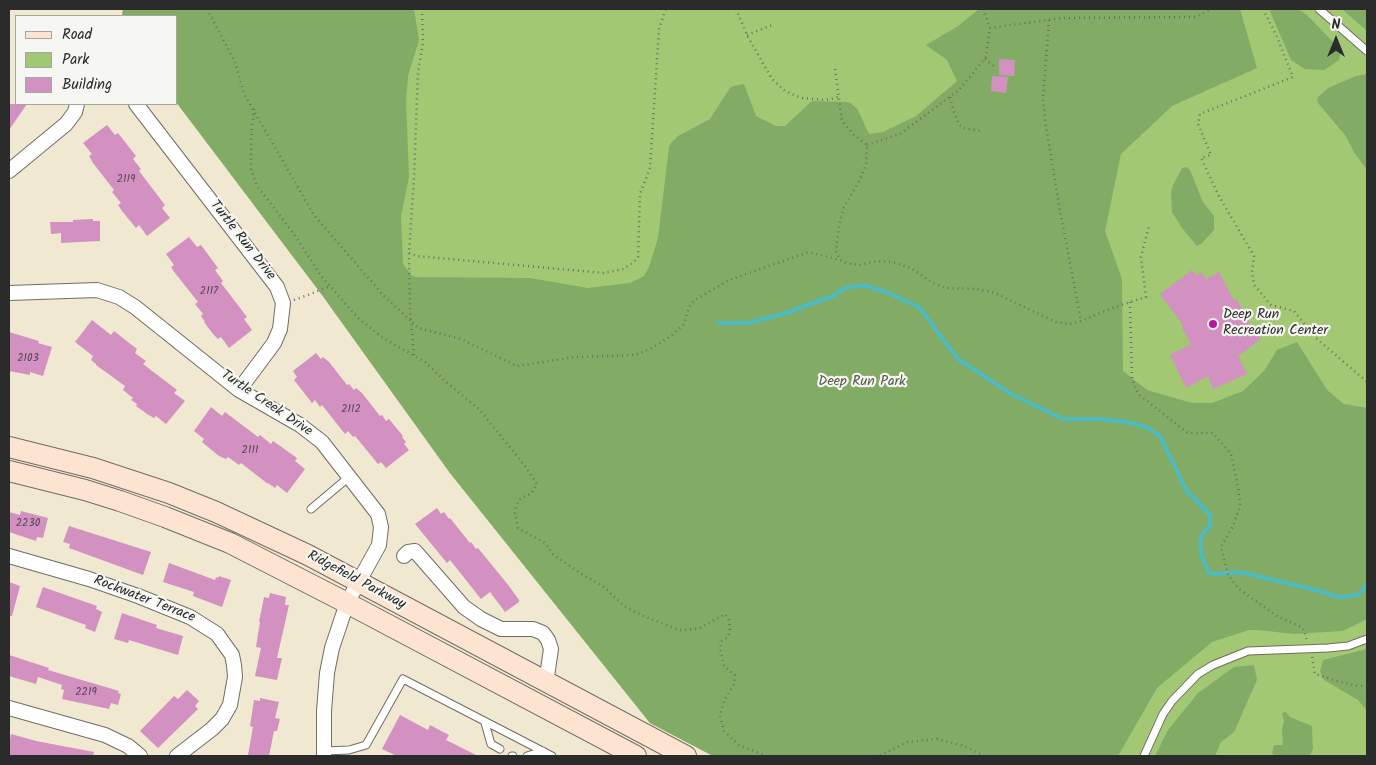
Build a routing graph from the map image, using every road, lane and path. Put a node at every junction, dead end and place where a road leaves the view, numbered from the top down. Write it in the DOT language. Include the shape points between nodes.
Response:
graph roads {
  1 [pos="208,9"];
  2 [pos="422,9"];
  3 [pos="666,9"];
  4 [pos="736,9"];
  5 [pos="983,9"];
  6 [pos="1211,9"];
  7 [pos="1263,9"];
  8 [pos="1319,9"];
  9 [pos="1049,20"];
  10 [pos="775,24"];
  11 [pos="990,28"];
  12 [pos="747,35"];
  13 [pos="1367,51"];
  14 [pos="985,59"];
  15 [pos="995,68"];
  16 [pos="836,69"];
  17 [pos="839,97"];
  18 [pos="950,97"];
  19 [pos="77,105"];
  20 [pos="137,105"];
  21 [pos="254,109"];
  22 [pos="982,131"];
  23 [pos="867,145"];
  24 [pos="9,171"];
  25 [pos="1149,226"];
  26 [pos="409,253"];
  27 [pos="840,260"];
  28 [pos="330,286"];
  29 [pos="9,293"];
  30 [pos="1130,302"];
  31 [pos="283,303"];
  32 [pos="411,321"];
  33 [pos="1081,321"];
  34 [pos="414,355"];
  35 [pos="1367,382"];
  36 [pos="240,390"];
  37 [pos="9,447"];
  38 [pos="9,471"];
  39 [pos="349,477"];
  40 [pos="311,509"];
  41 [pos="9,556"];
  42 [pos="404,556"];
  43 [pos="358,582"];
  44 [pos="348,603"];
  45 [pos="1367,639"];
  46 [pos="1310,648"];
  47 [pos="546,683"];
  48 [pos="1367,686"];
  49 [pos="9,708"];
  50 [pos="485,723"];
  51 [pos="500,749"];
  52 [pos="543,751"];
  53 [pos="323,754"];
  54 [pos="140,756"];
  55 [pos="177,756"];
  56 [pos="527,756"];
  57 [pos="552,756"];
  58 [pos="636,756"];
  59 [pos="686,756"];
  60 [pos="766,756"];
  61 [pos="875,756"];
  62 [pos="984,756"];
  63 [pos="1144,756"];
  1 -- 21 [label="path" via="235,62 244,94"];
  2 -- 26 [label="path"];
  3 -- 26 [label="path" via="659,29 650,168 640,194 638,257 634,262 623,269 604,273"];
  4 -- 12 [label="path"];
  5 -- 11 [label="path"];
  6 -- 9 [label="path" via="1195,17"];
  7 -- 35 [label="path" via="1292,77 1200,114 1198,124 1211,155 1201,158 1254,256 1254,285 1270,305 1294,311 1316,338"];
  8 -- 13 [label="lane"];
  9 -- 11 [label="path"];
  9 -- 33 [label="path" via="1043,98 1045,120"];
  10 -- 12 [label="path"];
  11 -- 14 [label="path"];
  12 -- 17 [label="path" via="772,79 785,91 801,98 826,100"];
  14 -- 15 [label="path"];
  14 -- 18 [label="path"];
  16 -- 17 [label="path"];
  17 -- 23 [label="path" via="842,121 854,136"];
  18 -- 22 [label="path" via="963,128"];
  18 -- 23 [label="path" via="900,134"];
  19 -- 24 [label="street" via="66,124"];
  20 -- 31 [label="street, Turtle Run Drive" via="277,287"];
  21 -- 28 [label="path" via="251,169 257,186"];
  21 -- 32 [label="path" via="314,215 383,295"];
  23 -- 27 [label="path" via="866,165 844,207 839,225 836,251"];
  25 -- 30 [label="path" via="1141,257 1146,297"];
  26 -- 32 [label="path"];
  27 -- 32 [label="path" via="809,252 729,280 695,300 689,307 684,324 670,336 635,355 575,357 517,366 461,339 418,328"];
  27 -- 33 [label="path" via="859,265 892,262 911,268 945,288 995,293 1056,322 1070,324"];
  28 -- 31 [label="path"];
  28 -- 34 [label="path" via="377,334"];
  29 -- 36 [label="street, Turtle Creek Drive" via="97,290 119,297"];
  30 -- 33 [label="path"];
  30 -- 46 [label="path" via="1132,379 1138,394 1188,433 1213,433 1231,454 1240,506 1221,547 1228,575 1240,589 1270,611 1303,628"];
  31 -- 36 [label="street" via="280,329 274,343"];
  32 -- 34 [label="path"];
  34 -- 60 [label="path" via="479,409 537,484 531,494 521,498 516,506 518,528 545,543 553,554 641,615 679,630 698,629 725,614 730,631 720,648 724,666 735,675 720,715 724,731 739,745"];
  36 -- 39 [label="street, Turtle Creek Drive" via="300,425 322,442"];
  37 -- 43 [label="main road, Ridgefield Parkway" via="93,468 169,493 279,541"];
  38 -- 44 [label="main road, Ridgefield Parkway" via="85,490 191,527"];
  39 -- 40 [label="lane"];
  39 -- 43 [label="street, Turtle Creek Drive" via="378,514 381,527 379,545"];
  41 -- 55 [label="street, Rockwater Terrace" via="89,579 176,610 201,623 221,639 232,655 234,665 230,705 212,730"];
  42 -- 47 [label="street" via="415,550 464,607 481,619 502,629 533,628 543,633 551,649"];
  43 -- 44 [label="street, Turtle Creek Drive"];
  43 -- 47 [label="main road, Ridgefield Parkway"];
  44 -- 53 [label="street, Turtle Creek Drive" via="327,673"];
  44 -- 58 [label="main road, Ridgefield Parkway"];
  45 -- 46 [label="lane" via="1348,646"];
  46 -- 48 [label="path" via="1315,674"];
  46 -- 63 [label="lane" via="1248,651 1198,674 1163,714"];
  47 -- 59 [label="main road, Ridgefield Parkway"];
  49 -- 54 [label="street" via="106,734"];
  50 -- 51 [label="lane" via="491,744"];
  50 -- 52 [label="lane"];
  50 -- 53 [label="lane" via="404,679 366,745"];
  52 -- 56 [label="lane"];
  52 -- 57 [label="lane"];
  61 -- 62 [label="path" via="907,742 937,739 964,746"];
}
